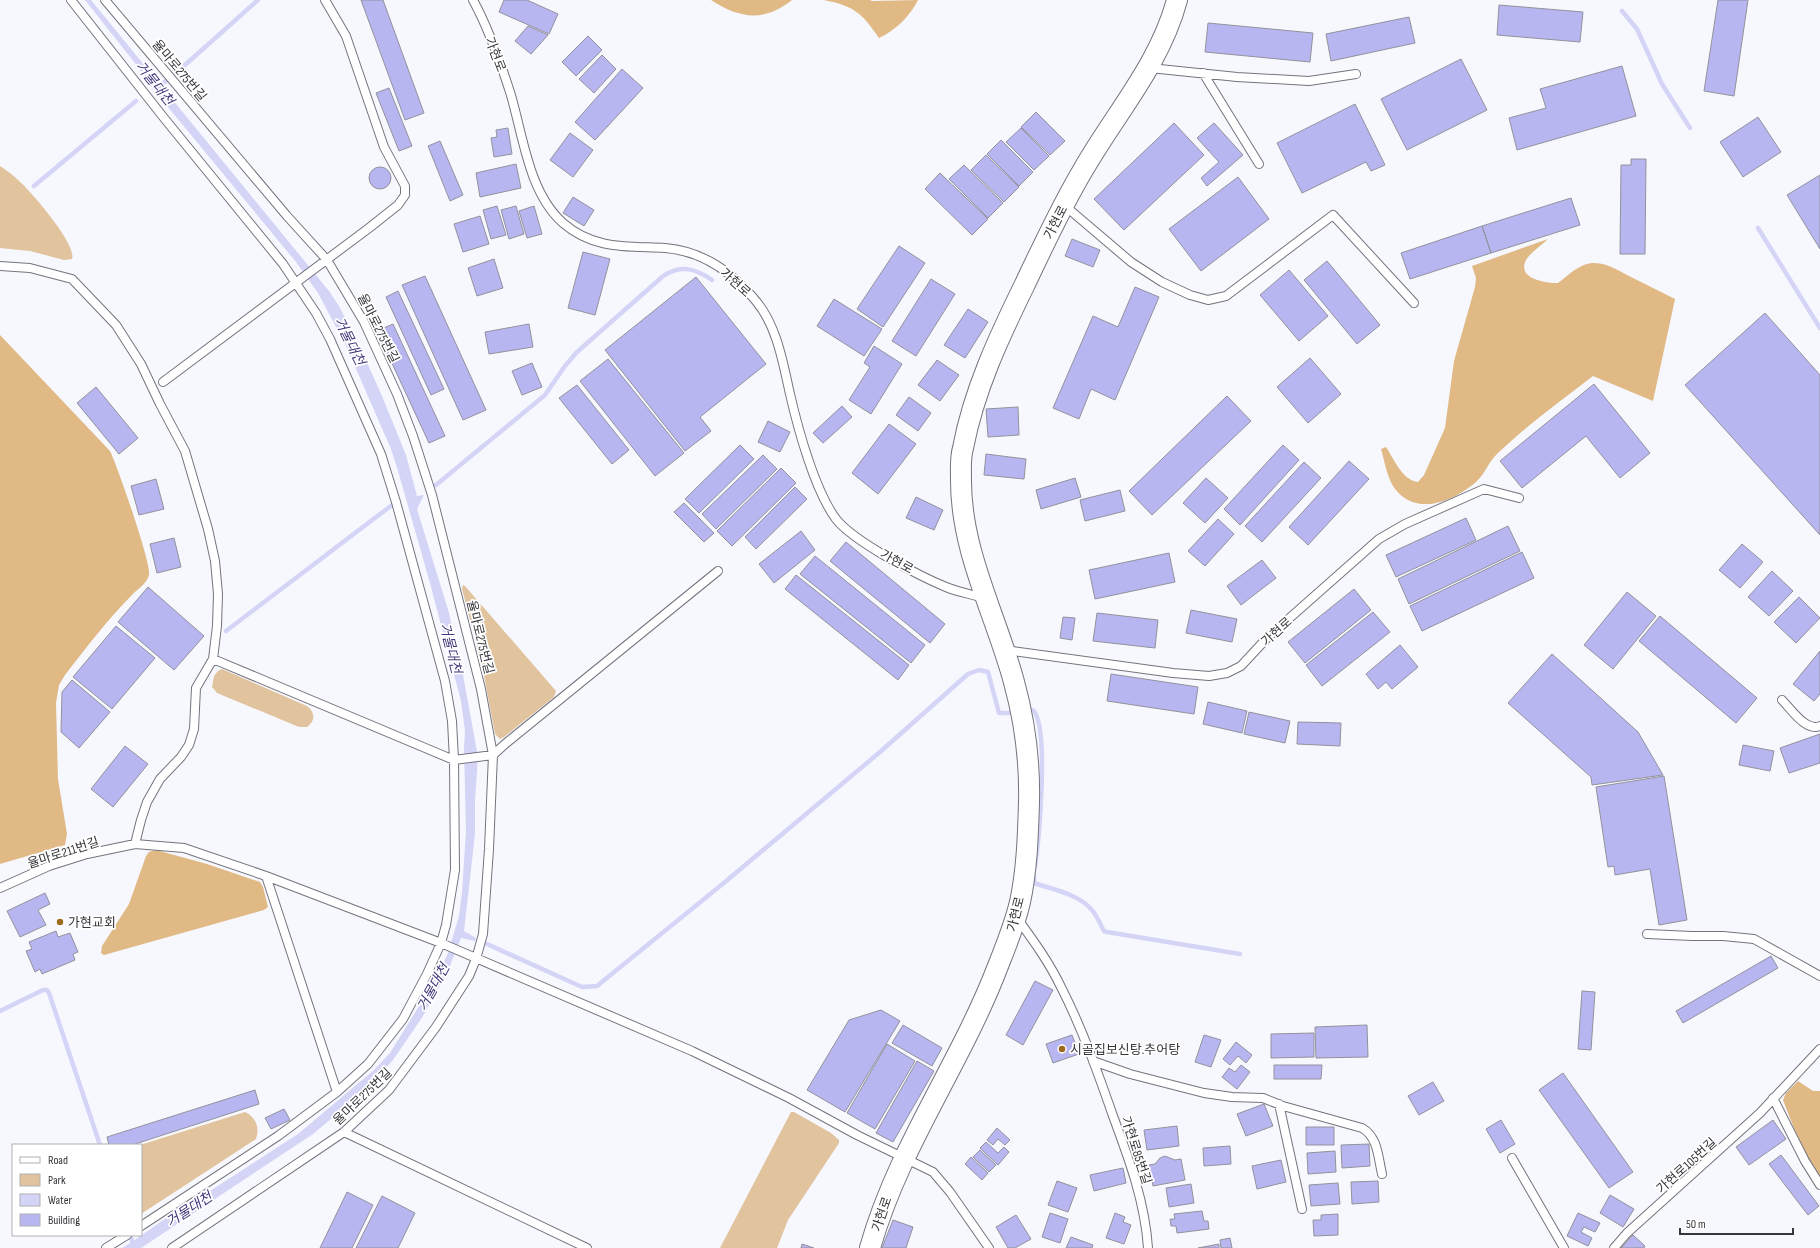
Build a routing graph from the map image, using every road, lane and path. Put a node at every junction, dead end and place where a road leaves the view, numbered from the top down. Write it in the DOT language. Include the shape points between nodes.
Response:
graph roads {
  1 [pos="71,0"];
  2 [pos="106,0"];
  3 [pos="325,0"];
  4 [pos="473,0"];
  5 [pos="1177,0"];
  6 [pos="1149,68"];
  7 [pos="1203,73"];
  8 [pos="1356,74"];
  9 [pos="1259,164"];
  10 [pos="1064,205"];
  11 [pos="327,260"];
  12 [pos="0,266"];
  13 [pos="296,284"];
  14 [pos="1414,303"];
  15 [pos="162,382"];
  16 [pos="1519,498"];
  17 [pos="718,571"];
  18 [pos="984,598"];
  19 [pos="1003,649"];
  20 [pos="213,659"];
  21 [pos="1782,700"];
  22 [pos="1820,726"];
  23 [pos="493,755"];
  24 [pos="454,760"];
  25 [pos="136,844"];
  26 [pos="266,876"];
  27 [pos="0,888"];
  28 [pos="1016,916"];
  29 [pos="1647,934"];
  30 [pos="441,942"];
  31 [pos="476,959"];
  32 [pos="1820,976"];
  33 [pos="1820,1049"];
  34 [pos="1093,1061"];
  35 [pos="337,1092"];
  36 [pos="1773,1098"];
  37 [pos="1279,1104"];
  38 [pos="344,1132"];
  39 [pos="905,1158"];
  40 [pos="1512,1158"];
  41 [pos="1382,1174"];
  42 [pos="1820,1185"];
  43 [pos="1302,1209"];
  44 [pos="142,1225"];
  45 [pos="125,1236"];
  46 [pos="106,1248"];
  47 [pos="172,1248"];
  48 [pos="587,1248"];
  49 [pos="870,1248"];
  50 [pos="989,1248"];
  51 [pos="1148,1248"];
  52 [pos="1564,1248"];
  53 [pos="1614,1248"];
  1 -- 13 [label="lane" via="283,264"];
  2 -- 11 [label="lane, 율마로275번길"];
  3 -- 11 [label="lane" via="346,36 384,147 405,186 405,195 398,205"];
  4 -- 18 [label="lane, 가현로" via="499,59 530,168 543,196 559,218 578,234 602,244 632,248 667,248 696,255 720,267 740,282 758,303 770,323 816,479 837,520 870,546 914,571 947,587"];
  5 -- 6 [label="street, 가현로" via="1174,13"];
  6 -- 7 [label="lane"];
  6 -- 10 [label="street, 가현로" via="1083,170"];
  7 -- 8 [label="lane" via="1309,81"];
  7 -- 9 [label="lane"];
  10 -- 14 [label="lane" via="1131,262 1162,282 1208,300 1226,296 1333,215"];
  10 -- 18 [label="street, 가현로" via="998,339 973,405 962,452 961,498 970,549"];
  11 -- 13 [label="lane"];
  11 -- 23 [label="lane, 율마로275번길" via="364,322 413,436 432,495 481,689"];
  12 -- 20 [label="lane" via="30,268 72,279 116,325 141,364 185,451 208,529 215,561 218,594"];
  13 -- 15 [label="lane"];
  13 -- 24 [label="lane" via="330,339 381,454 445,681 451,715"];
  16 -- 19 [label="lane, 가현로" via="1484,489 1405,524 1379,539 1267,638 1241,666 1227,673 1209,676 1173,674"];
  17 -- 23 [label="lane"];
  18 -- 19 [label="street, 가현로"];
  19 -- 28 [label="street, 가현로" via="1014,680 1024,723 1029,765 1028,837 1020,903"];
  20 -- 24 [label="lane"];
  20 -- 25 [label="lane" via="196,688 194,729 189,745 160,779 147,802 140,820"];
  21 -- 22 [label="lane" via="1807,725 1817,728"];
  23 -- 24 [label="lane"];
  23 -- 31 [label="lane, 율마로275번길" via="484,918"];
  24 -- 30 [label="lane" via="455,870"];
  25 -- 26 [label="lane, 율마로211번길" via="184,848"];
  25 -- 27 [label="lane, 율마로211번길" via="87,854 49,866"];
  26 -- 30 [label="lane, 율마로211번길"];
  26 -- 35 [label="lane"];
  28 -- 34 [label="lane, 가현로85번길" via="1038,946 1061,987"];
  28 -- 39 [label="street, 가현로" via="979,1011"];
  29 -- 32 [label="lane" via="1754,939"];
  30 -- 31 [label="lane, 율마로211번길"];
  30 -- 35 [label="lane" via="403,1019 368,1064"];
  31 -- 38 [label="lane, 율마로275번길" via="468,976 411,1062 389,1090"];
  31 -- 39 [label="lane, 율마로211번길" via="692,1051"];
  33 -- 36 [label="lane, 가현로105번길"];
  34 -- 37 [label="lane" via="1130,1074 1204,1093 1263,1098"];
  34 -- 51 [label="lane, 가현로85번길" via="1138,1189"];
  35 -- 44 [label="lane" via="278,1136"];
  36 -- 42 [label="lane"];
  36 -- 53 [label="lane, 가현로105번길" via="1724,1147 1627,1233"];
  37 -- 41 [label="lane" via="1328,1117 1370,1133"];
  37 -- 43 [label="lane"];
  38 -- 47 [label="lane, 율마로275번길"];
  38 -- 48 [label="lane"];
  39 -- 49 [label="street, 가현로" via="890,1188"];
  39 -- 50 [label="lane" via="933,1172"];
  40 -- 52 [label="lane"];
  45 -- 46 [label="lane"];
}
